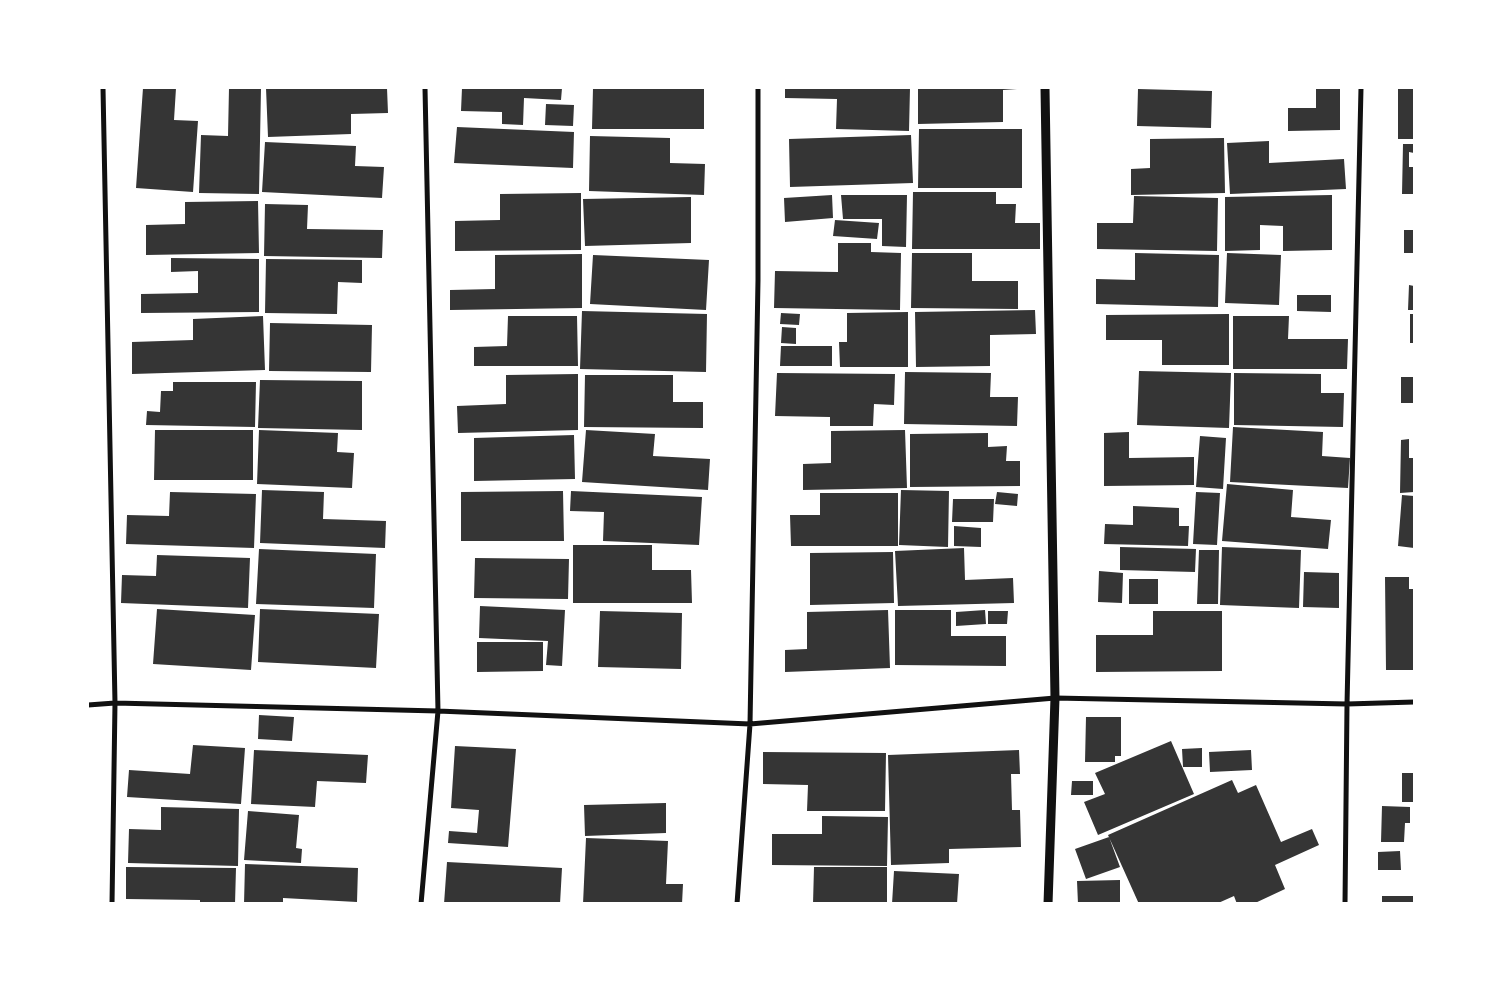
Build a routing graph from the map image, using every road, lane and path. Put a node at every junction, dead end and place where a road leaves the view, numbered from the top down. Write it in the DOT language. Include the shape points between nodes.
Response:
graph roads {
  1 [pos="102,88"];
  2 [pos="425,88"];
  3 [pos="758,88"];
  4 [pos="1045,88"];
  5 [pos="1361,88"];
  6 [pos="1055,698"];
  7 [pos="1414,702"];
  8 [pos="115,703"];
  9 [pos="1347,704"];
  10 [pos="88,705"];
  11 [pos="438,711"];
  12 [pos="750,724"];
  13 [pos="112,904"];
  14 [pos="421,904"];
  15 [pos="737,904"];
  16 [pos="1048,904"];
  17 [pos="1345,904"];
  1 -- 8 [label="street"];
  2 -- 11 [label="street"];
  3 -- 12 [label="street"];
  4 -- 6 [label="street"];
  5 -- 9 [label="street"];
  6 -- 9 [label="street"];
  6 -- 12 [label="street"];
  6 -- 16 [label="street"];
  7 -- 9 [label="street"];
  8 -- 10 [label="street"];
  8 -- 11 [label="street"];
  8 -- 13 [label="street"];
  9 -- 17 [label="street"];
  11 -- 12 [label="street"];
  11 -- 14 [label="street"];
  12 -- 15 [label="street"];
}
